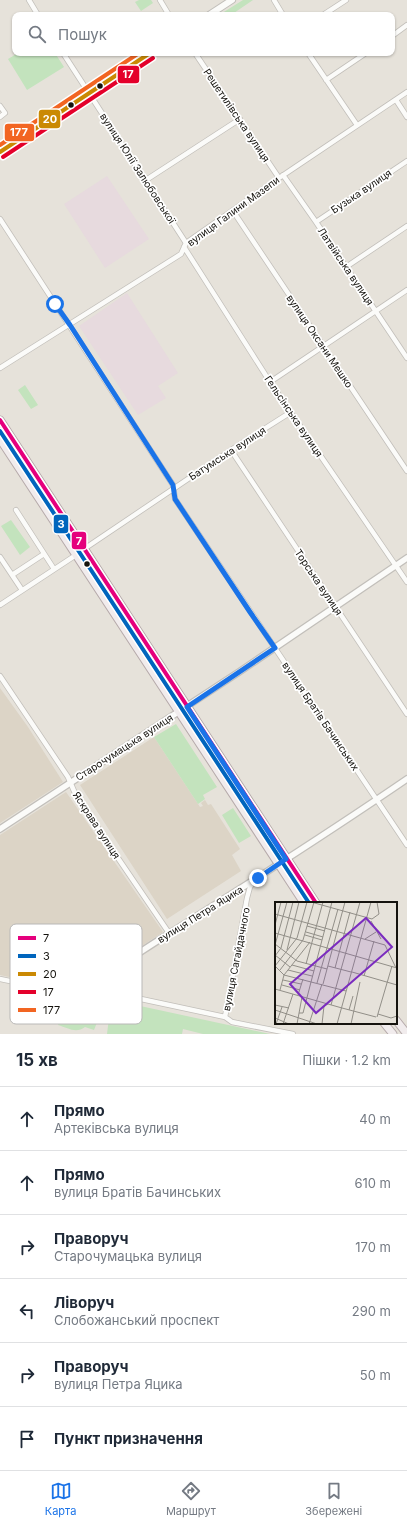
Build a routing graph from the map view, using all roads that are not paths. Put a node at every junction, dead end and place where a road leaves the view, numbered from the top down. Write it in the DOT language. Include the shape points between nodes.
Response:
graph roads {
  1 [pos="29,0"];
  2 [pos="160,0"];
  3 [pos="232,0"];
  4 [pos="274,0"];
  5 [pos="346,0"];
  6 [pos="223,2"];
  7 [pos="36,12"];
  8 [pos="167,12"];
  9 [pos="212,12"];
  10 [pos="282,12"];
  11 [pos="328,12"];
  12 [pos="407,25"];
  13 [pos="395,34"];
  14 [pos="65,56"];
  15 [pos="146,56"];
  16 [pos="197,56"];
  17 [pos="310,56"];
  18 [pos="362,56"];
  19 [pos="326,80"];
  20 [pos="407,92"];
  21 [pos="90,93"];
  22 [pos="396,100"];
  23 [pos="0,106"];
  24 [pos="0,116"];
  25 [pos="407,117"];
  26 [pos="240,119"];
  27 [pos="358,125"];
  28 [pos="0,152"];
  29 [pos="407,161"];
  30 [pos="281,176"];
  31 [pos="146,180"];
  32 [pos="233,211"];
  33 [pos="0,219"];
  34 [pos="316,222"];
  35 [pos="407,226"];
  36 [pos="185,245"];
  37 [pos="346,267"];
  38 [pos="407,290"];
  39 [pos="375,311"];
  40 [pos="70,325"];
  41 [pos="324,346"];
  42 [pos="407,358"];
  43 [pos="0,368"];
  44 [pos="270,382"];
  45 [pos="291,412"];
  46 [pos="0,420"];
  47 [pos="0,439"];
  48 [pos="231,450"];
  49 [pos="407,471"];
  50 [pos="173,489"];
  51 [pos="16,510"];
  52 [pos="84,549"];
  53 [pos="44,554"];
  54 [pos="76,555"];
  55 [pos="0,557"];
  56 [pos="407,558"];
  57 [pos="396,566"];
  58 [pos="54,569"];
  59 [pos="12,575"];
  60 [pos="407,582"];
  61 [pos="22,590"];
  62 [pos="1,602"];
  63 [pos="336,606"];
  64 [pos="275,648"];
  65 [pos="0,676"];
  66 [pos="187,707"];
  67 [pos="179,712"];
  68 [pos="407,714"];
  69 [pos="407,778"];
  70 [pos="70,783"];
  71 [pos="377,800"];
  72 [pos="0,829"];
  73 [pos="407,845"];
  74 [pos="286,859"];
  75 [pos="279,864"];
  76 [pos="255,880"];
  77 [pos="303,902"];
  78 [pos="315,902"];
  79 [pos="169,934"];
  80 [pos="142,952"];
  81 [pos="0,979"];
  82 [pos="10,981"];
  83 [pos="142,1000"];
  84 [pos="225,1017"];
  85 [pos="397,1021"];
  86 [pos="383,1024"];
  87 [pos="384,1024"];
  88 [pos="395,1024"];
  89 [pos="293,1034"];
  90 [pos="388,1034"];
  91 [pos="393,1034"];
  92 [pos="400,1034"];
  93 [pos="407,1034"];
  1 -- 7 [label="street"];
  2 -- 8 [label="street"];
  3 -- 6 [label="main road"];
  4 -- 10 [label="street"];
  5 -- 11 [label="street"];
  6 -- 9 [label="main road"];
  12 -- 13 [label="street"];
  14 -- 21 [label="street, вулиця Юлії Залюбовської"];
  15 -- 21 [label="main road"];
  16 -- 26 [label="street, Решетилівська вулиця"];
  17 -- 19 [label="street"];
  18 -- 19 [label="street"];
  19 -- 27 [label="street"];
  20 -- 22 [label="street, вулиця Галини Мазепи"];
  21 -- 28 [label="main road"];
  21 -- 31 [label="street, вулиця Юлії Залюбовської"];
  22 -- 25 [label="street"];
  22 -- 27 [label="street, вулиця Галини Мазепи"];
  23 -- 24 [label="street" via="5,113"];
  26 -- 30 [label="street, Решетилівська вулиця"];
  26 -- 31 [label="street"];
  27 -- 30 [label="street, вулиця Галини Мазепи"];
  29 -- 34 [label="street, Бузька вулиця"];
  30 -- 32 [label="street, вулиця Галини Мазепи"];
  30 -- 34 [label="street, Латвійська вулиця"];
  31 -- 36 [label="street, вулиця Юлії Залюбовської"];
  32 -- 36 [label="street, вулиця Галини Мазепи"];
  32 -- 41 [label="street, вулиця Оксани Мешко"];
  33 -- 40 [label="street, вулиця Братів Бачинських"];
  34 -- 37 [label="street, Латвійська вулиця"];
  35 -- 37 [label="street"];
  36 -- 40 [label="street, вулиця Галини Мазепи" via="181,254"];
  36 -- 44 [label="street, Гельсінська вулиця"];
  37 -- 39 [label="street, Латвійська вулиця"];
  38 -- 39 [label="street"];
  39 -- 41 [label="street"];
  39 -- 42 [label="street, Латвійська вулиця"];
  40 -- 43 [label="street, вулиця Галини Мазепи"];
  40 -- 50 [label="street, вулиця Братів Бачинських" via="173,485"];
  41 -- 44 [label="street"];
  41 -- 49 [label="street, вулиця Оксани Мешко"];
  44 -- 45 [label="street, Гельсінська вулиця"];
  45 -- 48 [label="street, Батумська вулиця"];
  45 -- 57 [label="street, Гельсінська вулиця"];
  46 -- 52 [label="main road"];
  47 -- 54 [label="main road"];
  48 -- 50 [label="street, Батумська вулиця"];
  48 -- 63 [label="street, Торська вулиця"];
  50 -- 52 [label="street, Батумська вулиця"];
  50 -- 64 [label="street, вулиця Братів Бачинських" via="175,499"];
  51 -- 53 [label="street"];
  52 -- 66 [label="main road"];
  53 -- 58 [label="street"];
  53 -- 59 [label="street"];
  54 -- 58 [label="street"];
  54 -- 67 [label="main road"];
  55 -- 59 [label="street"];
  56 -- 57 [label="street, Старочумацька вулиця"];
  57 -- 60 [label="street, Гельсінська вулиця"];
  57 -- 63 [label="street, Старочумацька вулиця"];
  58 -- 61 [label="street"];
  59 -- 61 [label="street"];
  61 -- 62 [label="street"];
  63 -- 64 [label="street, Старочумацька вулиця"];
  63 -- 68 [label="street, Торська вулиця"];
  64 -- 66 [label="street, Старочумацька вулиця"];
  64 -- 71 [label="street, вулиця Братів Бачинських"];
  65 -- 70 [label="street, Яскрава вулиця"];
  66 -- 67 [label="street, Старочумацька вулиця"];
  66 -- 74 [label="main road"];
  67 -- 70 [label="street, Старочумацька вулиця"];
  67 -- 75 [label="main road"];
  69 -- 71 [label="street, вулиця Петра Яцика"];
  70 -- 72 [label="street, Старочумацька вулиця"];
  70 -- 79 [label="street, Яскрава вулиця"];
  71 -- 73 [label="street, вулиця Братів Бачинських"];
  71 -- 74 [label="street, вулиця Петра Яцика"];
  74 -- 75 [label="street, вулиця Петра Яцика"];
  74 -- 78 [label="main road"];
  75 -- 76 [label="street, вулиця Петра Яцика"];
  75 -- 77 [label="main road"];
  76 -- 79 [label="street, вулиця Петра Яцика"];
  76 -- 84 [label="street, вулиця Сагайдачного" via="247,898"];
  79 -- 80 [label="street, вулиця Петра Яцика"];
  81 -- 82 [label="street"];
  83 -- 84 [label="street"];
  84 -- 89 [label="street" via="232,1022"];
  85 -- 93 [label="main road"];
  86 -- 90 [label="main road"];
  87 -- 91 [label="main road"];
  88 -- 92 [label="main road"];
}
